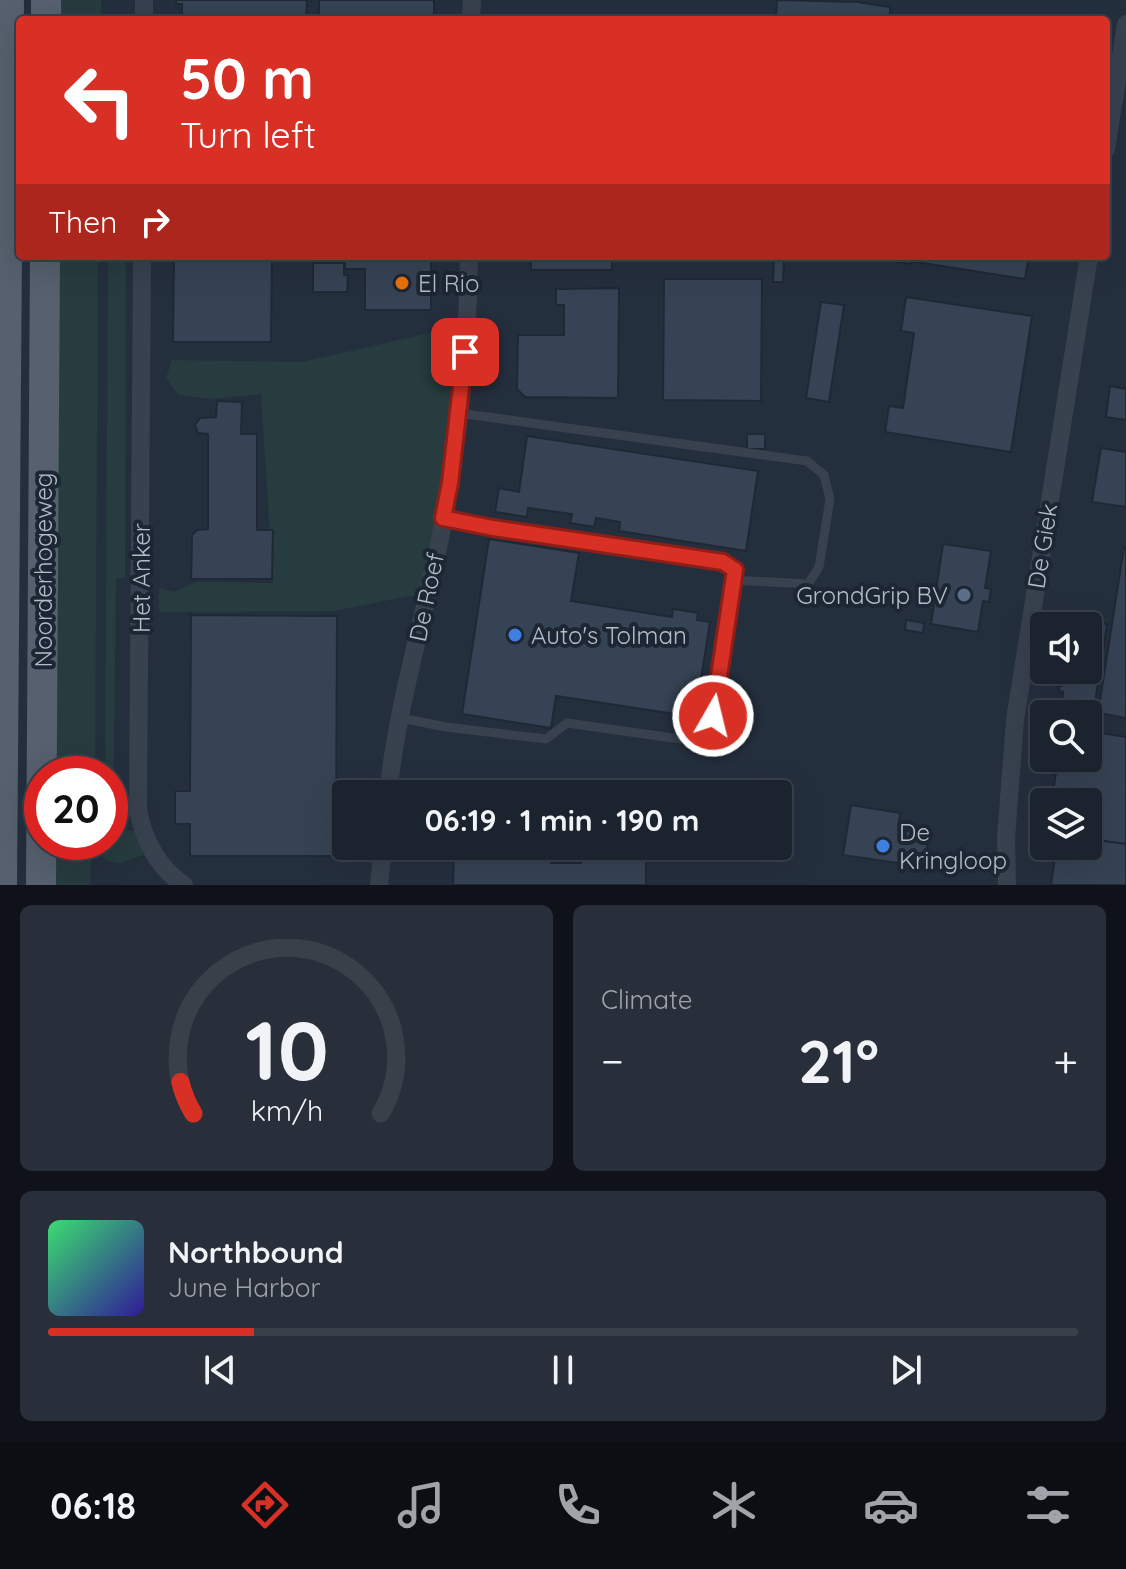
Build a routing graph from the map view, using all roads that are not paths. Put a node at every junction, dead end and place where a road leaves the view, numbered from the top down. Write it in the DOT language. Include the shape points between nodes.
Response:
graph roads {
  1 [pos="9,0"];
  2 [pos="1126,24"];
  3 [pos="1110,124"];
  4 [pos="45,260"];
  5 [pos="142,260"];
  6 [pos="469,260"];
  7 [pos="1088,260"];
  8 [pos="44,394"];
  9 [pos="6,396"];
  10 [pos="458,413"];
  11 [pos="443,518"];
  12 [pos="733,580"];
  13 [pos="401,718"];
  14 [pos="390,780"];
  15 [pos="382,860"];
  16 [pos="1,873"];
  17 [pos="41,885"];
  18 [pos="184,885"];
  19 [pos="379,885"];
  20 [pos="1007,885"];
  1 -- 9 [label="main road, Noorderhogeweg"];
  2 -- 3 [label="street"];
  4 -- 8 [label="main road, Noorderhogeweg"];
  5 -- 18 [label="street, Het Anker" via="138,810 148,845 164,869"];
  6 -- 10 [label="street, De Roef"];
  7 -- 20 [label="street, De Giek" via="1015,720"];
  8 -- 9 [label="main road"];
  8 -- 17 [label="main road, Noorderhogeweg"];
  9 -- 16 [label="main road, Noorderhogeweg"];
  10 -- 11 [label="street, De Roef"];
  10 -- 12 [label="lane" via="807,461 824,475 830,499 819,567 808,584"];
  11 -- 12 [label="lane" via="723,562 735,570"];
  11 -- 13 [label="street, De Roef"];
  12 -- 13 [label="lane" via="709,743 567,723 546,739"];
  13 -- 14 [label="street, De Roef"];
  15 -- 19 [label="street"];
}
